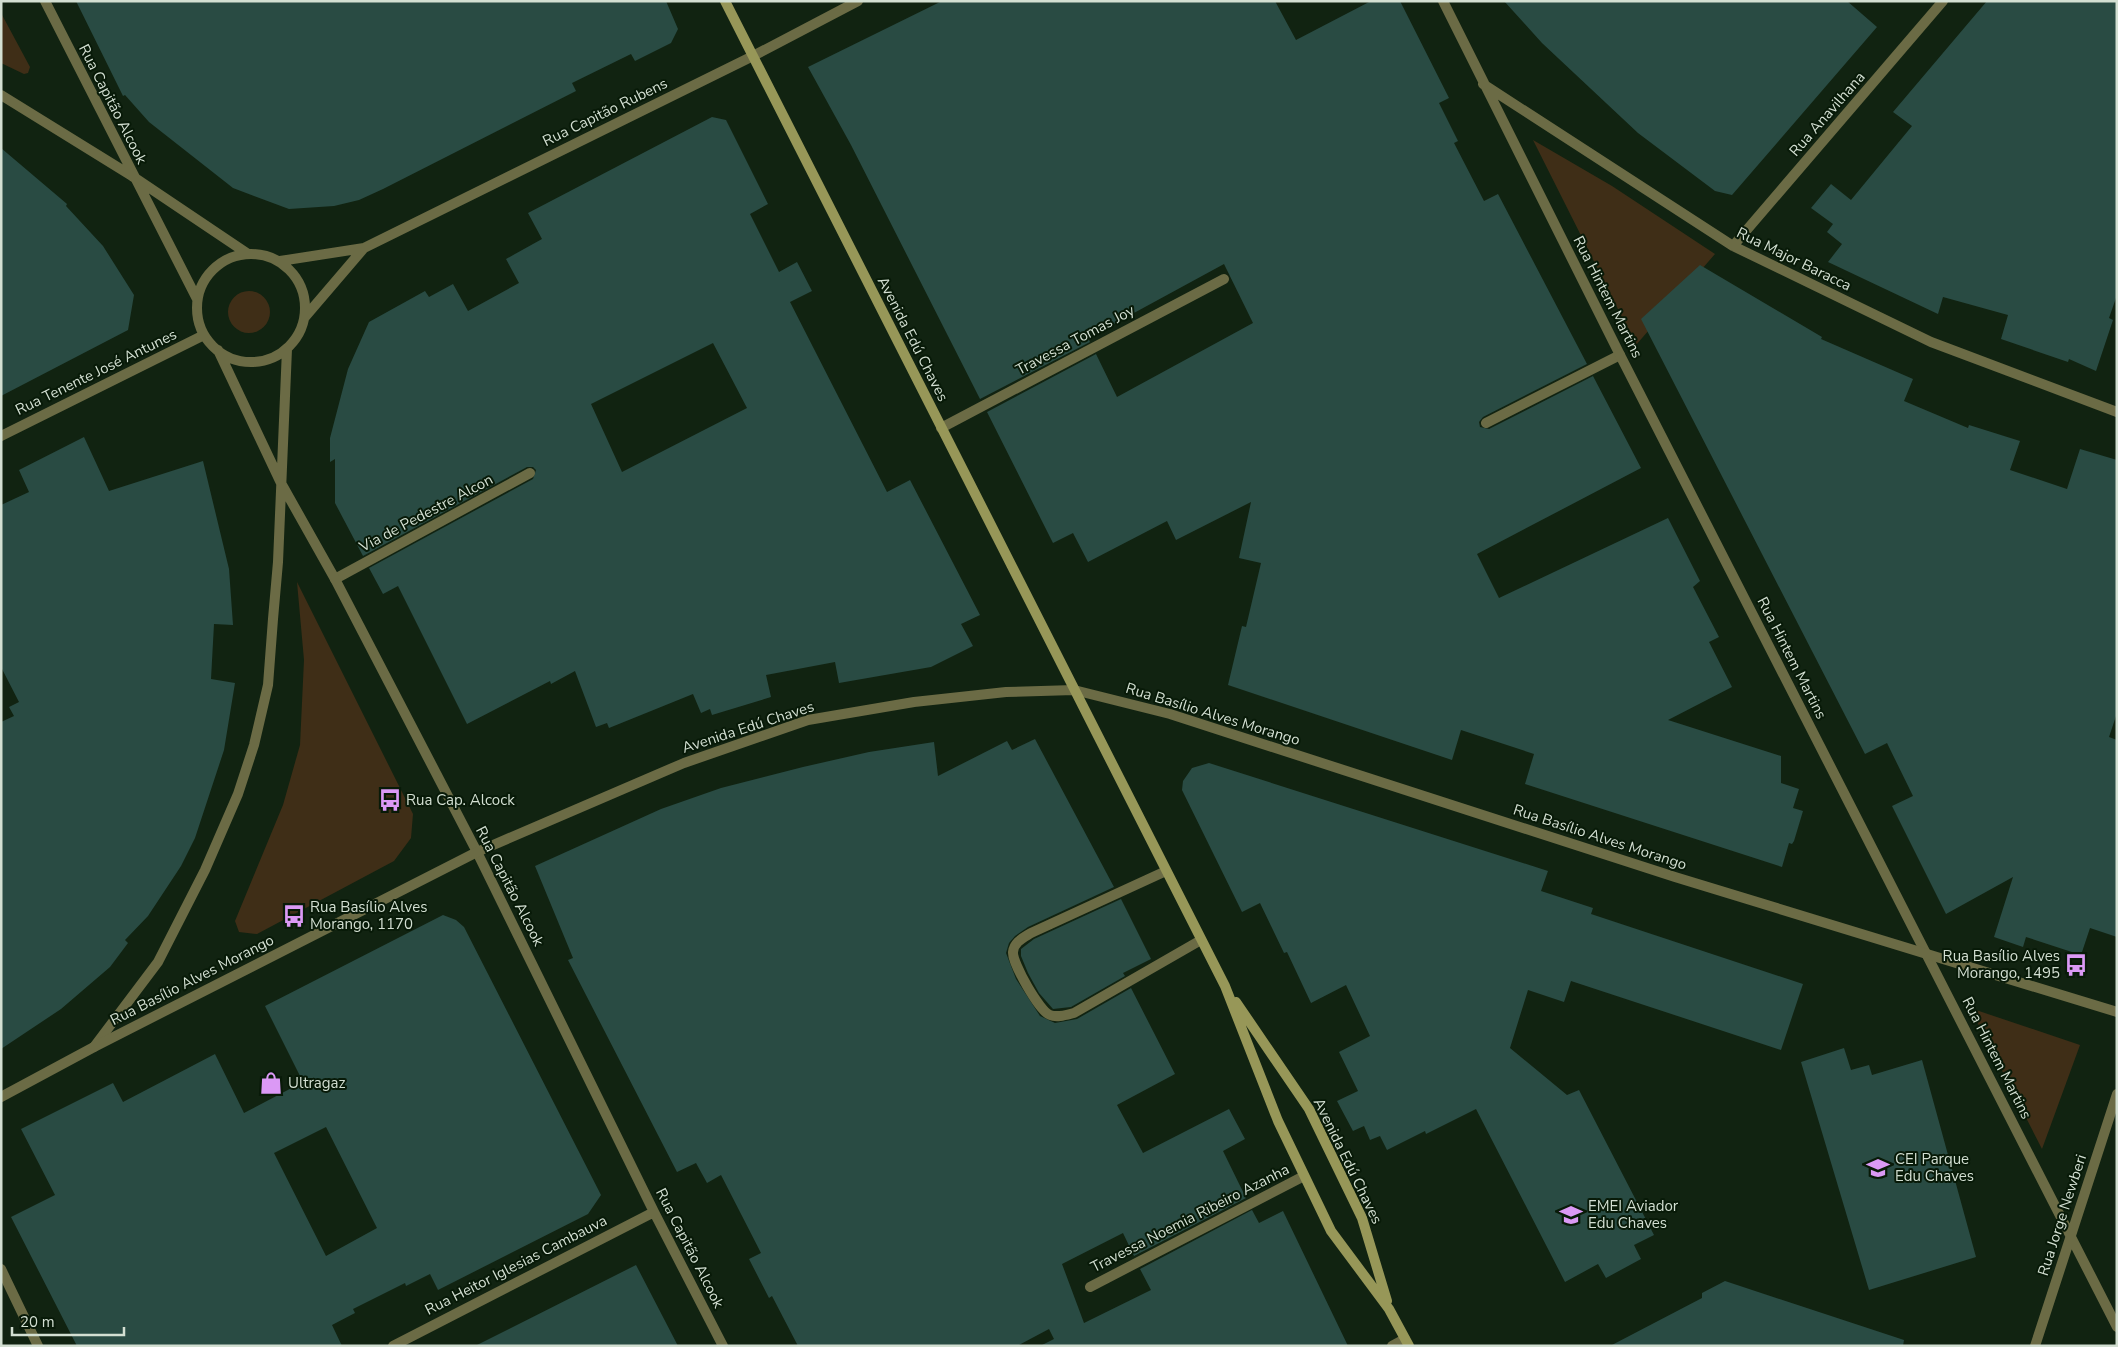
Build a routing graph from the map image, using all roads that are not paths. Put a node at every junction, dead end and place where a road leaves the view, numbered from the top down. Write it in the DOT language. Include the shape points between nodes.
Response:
graph roads {
  1 [pos="45,1"];
  2 [pos="725,1"];
  3 [pos="858,1"];
  4 [pos="1443,1"];
  5 [pos="1943,1"];
  6 [pos="753,56"];
  7 [pos="1483,84"];
  8 [pos="1,95"];
  9 [pos="132,176"];
  10 [pos="1733,246"];
  11 [pos="364,248"];
  12 [pos="248,254"];
  13 [pos="280,261"];
  14 [pos="1224,279"];
  15 [pos="197,299"];
  16 [pos="305,317"];
  17 [pos="204,335"];
  18 [pos="286,349"];
  19 [pos="218,350"];
  20 [pos="1620,355"];
  21 [pos="2117,412"];
  22 [pos="1486,423"];
  23 [pos="941,428"];
  24 [pos="1,436"];
  25 [pos="530,473"];
  26 [pos="281,483"];
  27 [pos="336,579"];
  28 [pos="1074,690"];
  29 [pos="477,852"];
  30 [pos="1166,871"];
  31 [pos="1201,940"];
  32 [pos="1927,955"];
  33 [pos="1225,986"];
  34 [pos="2117,1012"];
  35 [pos="94,1047"];
  36 [pos="2117,1094"];
  37 [pos="1,1097"];
  38 [pos="1304,1176"];
  39 [pos="654,1212"];
  40 [pos="2071,1237"];
  41 [pos="1,1269"];
  42 [pos="1090,1287"];
  43 [pos="1390,1309"];
  44 [pos="2117,1327"];
  45 [pos="1407,1342"];
  46 [pos="38,1346"];
  47 [pos="393,1346"];
  48 [pos="723,1346"];
  49 [pos="1392,1346"];
  50 [pos="2035,1346"];
  1 -- 9 [label="street, Rua Capitão Alcook"];
  2 -- 6 [label="main road, Avenida Edú Chaves"];
  3 -- 6 [label="street, Rua Capitão Rubens"];
  4 -- 7 [label="street, Rua Hintem Martins"];
  5 -- 10 [label="street, Rua Anavilhana"];
  6 -- 11 [label="street, Rua Capitão Rubens"];
  6 -- 23 [label="main road, Avenida Edú Chaves"];
  7 -- 10 [label="street, Rua Major Baracca"];
  7 -- 20 [label="street, Rua Hintem Martins"];
  8 -- 9 [label="street"];
  9 -- 12 [label="street, Rua Capitão Alcook"];
  9 -- 15 [label="street"];
  10 -- 21 [label="street, Rua Major Baracca" via="1931,342"];
  11 -- 13 [label="street, Rua Capitão Rubens"];
  11 -- 16 [label="street, Rua Capitão Rubens"];
  12 -- 13 [label="street" via="265,255"];
  12 -- 15 [label="street" via="231,258 215,267 203,282"];
  13 -- 16 [label="street" via="301,286 306,301"];
  14 -- 23 [label="street, Travessa Tomas Joy"];
  15 -- 17 [label="street" via="198,319"];
  16 -- 18 [label="street" via="299,334"];
  17 -- 19 [label="street"];
  17 -- 24 [label="street, Rua Tenente José Antunes"];
  18 -- 19 [label="street" via="268,360 256,362 230,358"];
  18 -- 26 [label="street"];
  19 -- 26 [label="street, Rua Capitão Alcook"];
  20 -- 22 [label="street"];
  20 -- 32 [label="street, Rua Hintem Martins"];
  23 -- 28 [label="main road, Avenida Edú Chaves"];
  25 -- 27 [label="street, Via de Pedestre Alcon"];
  26 -- 27 [label="street, Rua Capitão Alcook"];
  26 -- 35 [label="street" via="268,685 246,770 206,870 158,962"];
  27 -- 29 [label="street, Rua Capitão Alcook"];
  28 -- 29 [label="street, Avenida Edú Chaves" via="1006,692 914,702 808,720 684,763"];
  28 -- 30 [label="main road, Avenida Edú Chaves"];
  28 -- 32 [label="street, Rua Basílio Alves Morango" via="1170,714"];
  29 -- 35 [label="street, Rua Basílio Alves Morango"];
  29 -- 39 [label="street, Rua Capitão Alcook"];
  30 -- 31 [label="main road, Avenida Edú Chaves"];
  30 -- 31 [label="street" via="1025,936 1015,946 1014,960 1040,1008 1049,1015 1062,1016 1074,1014"];
  31 -- 33 [label="main road, Avenida Edú Chaves"];
  32 -- 34 [label="street, Rua Basílio Alves Morango"];
  32 -- 40 [label="street, Rua Hintem Martins"];
  33 -- 38 [label="main road, Avenida Edú Chaves" via="1278,1121"];
  33 -- 43 [label="main road, Avenida Edú Chaves" via="1309,1109 1362,1218"];
  35 -- 37 [label="street, Rua Basílio Alves Morango"];
  36 -- 40 [label="street, Rua Jorge Newberi"];
  38 -- 42 [label="street, Travessa Noemia Ribeiro Azanha"];
  38 -- 43 [label="main road, Avenida Edú Chaves" via="1331,1231"];
  39 -- 47 [label="street, Rua Heitor Iglesias Cambauva"];
  39 -- 48 [label="street, Rua Capitão Alcook"];
  40 -- 44 [label="street, Rua Hintem Martins"];
  40 -- 50 [label="street, Rua Jorge Newberi"];
  41 -- 46 [label="street"];
  43 -- 45 [label="main road, Avenida Edú Chaves"];
  45 -- 49 [label="street"];
}
